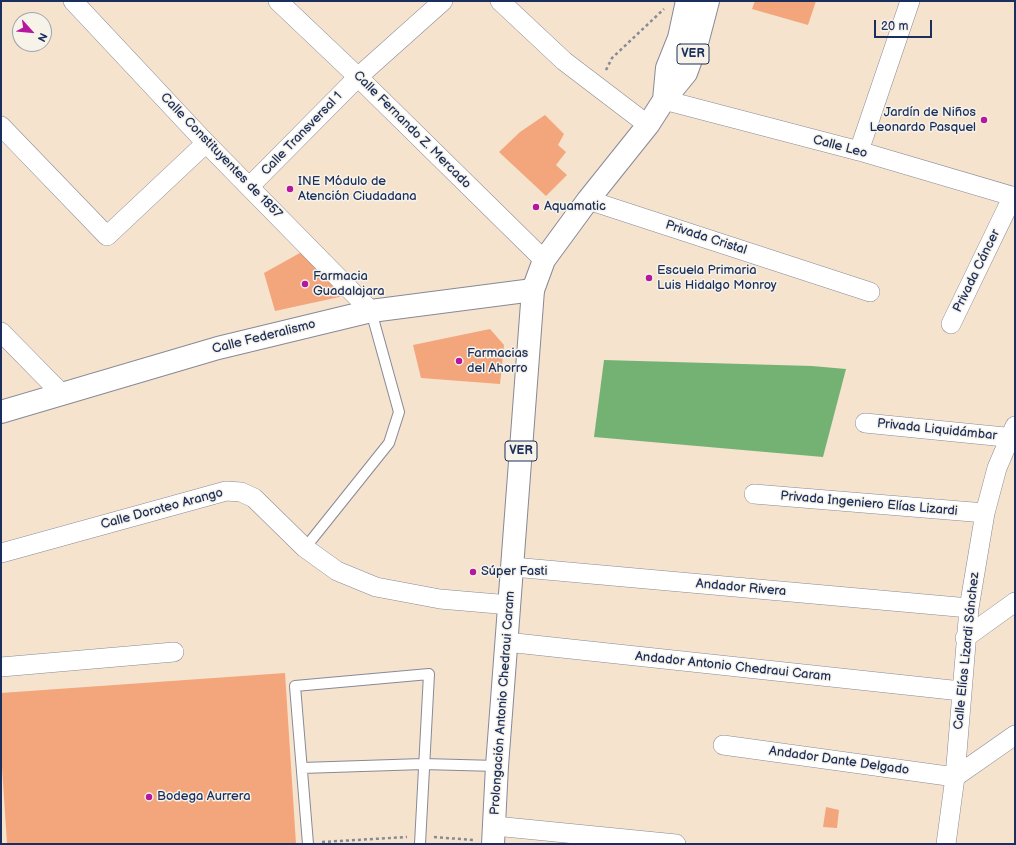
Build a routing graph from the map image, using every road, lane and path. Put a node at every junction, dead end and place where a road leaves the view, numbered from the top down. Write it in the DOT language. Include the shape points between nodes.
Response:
graph roads {
  1 [pos="73,1"];
  2 [pos="278,1"];
  3 [pos="443,1"];
  4 [pos="500,1"];
  5 [pos="708,1"];
  6 [pos="910,1"];
  7 [pos="678,4"];
  8 [pos="358,77"];
  9 [pos="598,89"];
  10 [pos="664,100"];
  11 [pos="648,125"];
  12 [pos="1,126"];
  13 [pos="206,143"];
  14 [pos="862,144"];
  15 [pos="250,186"];
  16 [pos="1014,196"];
  17 [pos="588,200"];
  18 [pos="544,260"];
  19 [pos="533,290"];
  20 [pos="870,292"];
  21 [pos="371,310"];
  22 [pos="951,324"];
  23 [pos="1,332"];
  24 [pos="61,393"];
  25 [pos="1,412"];
  26 [pos="865,423"];
  27 [pos="1013,434"];
  28 [pos="754,494"];
  29 [pos="984,514"];
  30 [pos="305,548"];
  31 [pos="1,553"];
  32 [pos="512,567"];
  33 [pos="1015,602"];
  34 [pos="510,606"];
  35 [pos="969,608"];
  36 [pos="965,638"];
  37 [pos="506,642"];
  38 [pos="174,652"];
  39 [pos="1,667"];
  40 [pos="960,691"];
  41 [pos="1015,735"];
  42 [pos="723,745"];
  43 [pos="423,764"];
  44 [pos="497,766"];
  45 [pos="302,768"];
  46 [pos="955,777"];
  47 [pos="494,837"];
  48 [pos="420,840"];
  49 [pos="308,843"];
  50 [pos="676,844"];
  51 [pos="946,844"];
  1 -- 13 [label="street, Calle Constituyentes de 1857"];
  2 -- 8 [label="street, Calle Fernando Z. Mercado"];
  3 -- 8 [label="street, Calle Transversal 1"];
  4 -- 9 [label="street"];
  5 -- 10 [label="main road, VER" via="686,73"];
  6 -- 14 [label="street"];
  7 -- 9 [label="path" via="612,58"];
  7 -- 10 [label="main road, VER" via="679,38 667,68"];
  8 -- 15 [label="street, Calle Transversal 1"];
  8 -- 18 [label="street, Calle Fernando Z. Mercado"];
  9 -- 11 [label="street"];
  10 -- 11 [label="main road, Prolongación Antonio Chedraui Caram / VER"];
  10 -- 14 [label="street, Calle Leo"];
  11 -- 17 [label="main road, Prolongación Antonio Chedraui Caram / VER"];
  12 -- 13 [label="street" via="107,236"];
  13 -- 15 [label="street, Calle Constituyentes de 1857"];
  14 -- 16 [label="street, Calle Leo"];
  15 -- 21 [label="street, Calle Constituyentes de 1857"];
  16 -- 22 [label="street, Privada Cáncer"];
  17 -- 18 [label="main road, Prolongación Antonio Chedraui Caram / VER"];
  17 -- 20 [label="street, Privada Cristal"];
  18 -- 19 [label="main road, Prolongación Antonio Chedraui Caram / VER"];
  19 -- 21 [label="main road, Calle Federalismo"];
  19 -- 32 [label="main road, Prolongación Antonio Chedraui Caram / VER"];
  21 -- 24 [label="main road, Calle Federalismo" via="218,348"];
  21 -- 30 [label="lane" via="398,412 389,443"];
  23 -- 24 [label="street"];
  24 -- 25 [label="main road, Calle Federalismo"];
  26 -- 27 [label="street, Privada Liquidámbar"];
  27 -- 29 [label="street, Calle Elías Lizardi Sánchez" via="997,468"];
  28 -- 29 [label="street, Privada Ingeniero Elías Lizardi"];
  29 -- 35 [label="street, Calle Elías Lizardi Sánchez"];
  30 -- 31 [label="street, Calle Doroteo Arango" via="254,498 241,492 226,491"];
  30 -- 34 [label="street, Calle Doroteo Arango" via="337,571 376,587"];
  32 -- 34 [label="main road, Prolongación Antonio Chedraui Caram / VER"];
  32 -- 35 [label="street, Andador Rivera"];
  33 -- 36 [label="street"];
  34 -- 37 [label="main road, Prolongación Antonio Chedraui Caram / VER"];
  35 -- 36 [label="street, Calle Elías Lizardi Sánchez"];
  36 -- 40 [label="street, Calle Elías Lizardi Sánchez"];
  37 -- 40 [label="street, Andador Antonio Chedraui Caram"];
  37 -- 44 [label="main road, Prolongación Antonio Chedraui Caram / VER"];
  38 -- 39 [label="street"];
  40 -- 46 [label="street, Calle Elías Lizardi Sánchez"];
  41 -- 46 [label="street"];
  42 -- 46 [label="street, Andador Dante Delgado"];
  43 -- 44 [label="lane"];
  43 -- 45 [label="lane"];
  43 -- 45 [label="lane" via="429,674 295,686"];
  43 -- 48 [label="lane"];
  44 -- 47 [label="main road, Prolongación Antonio Chedraui Caram / VER"];
  45 -- 49 [label="lane"];
  46 -- 51 [label="street, Calle Elías Lizardi Sánchez"];
  47 -- 48 [label="path"];
  47 -- 50 [label="street"];
  48 -- 49 [label="path"];
}
